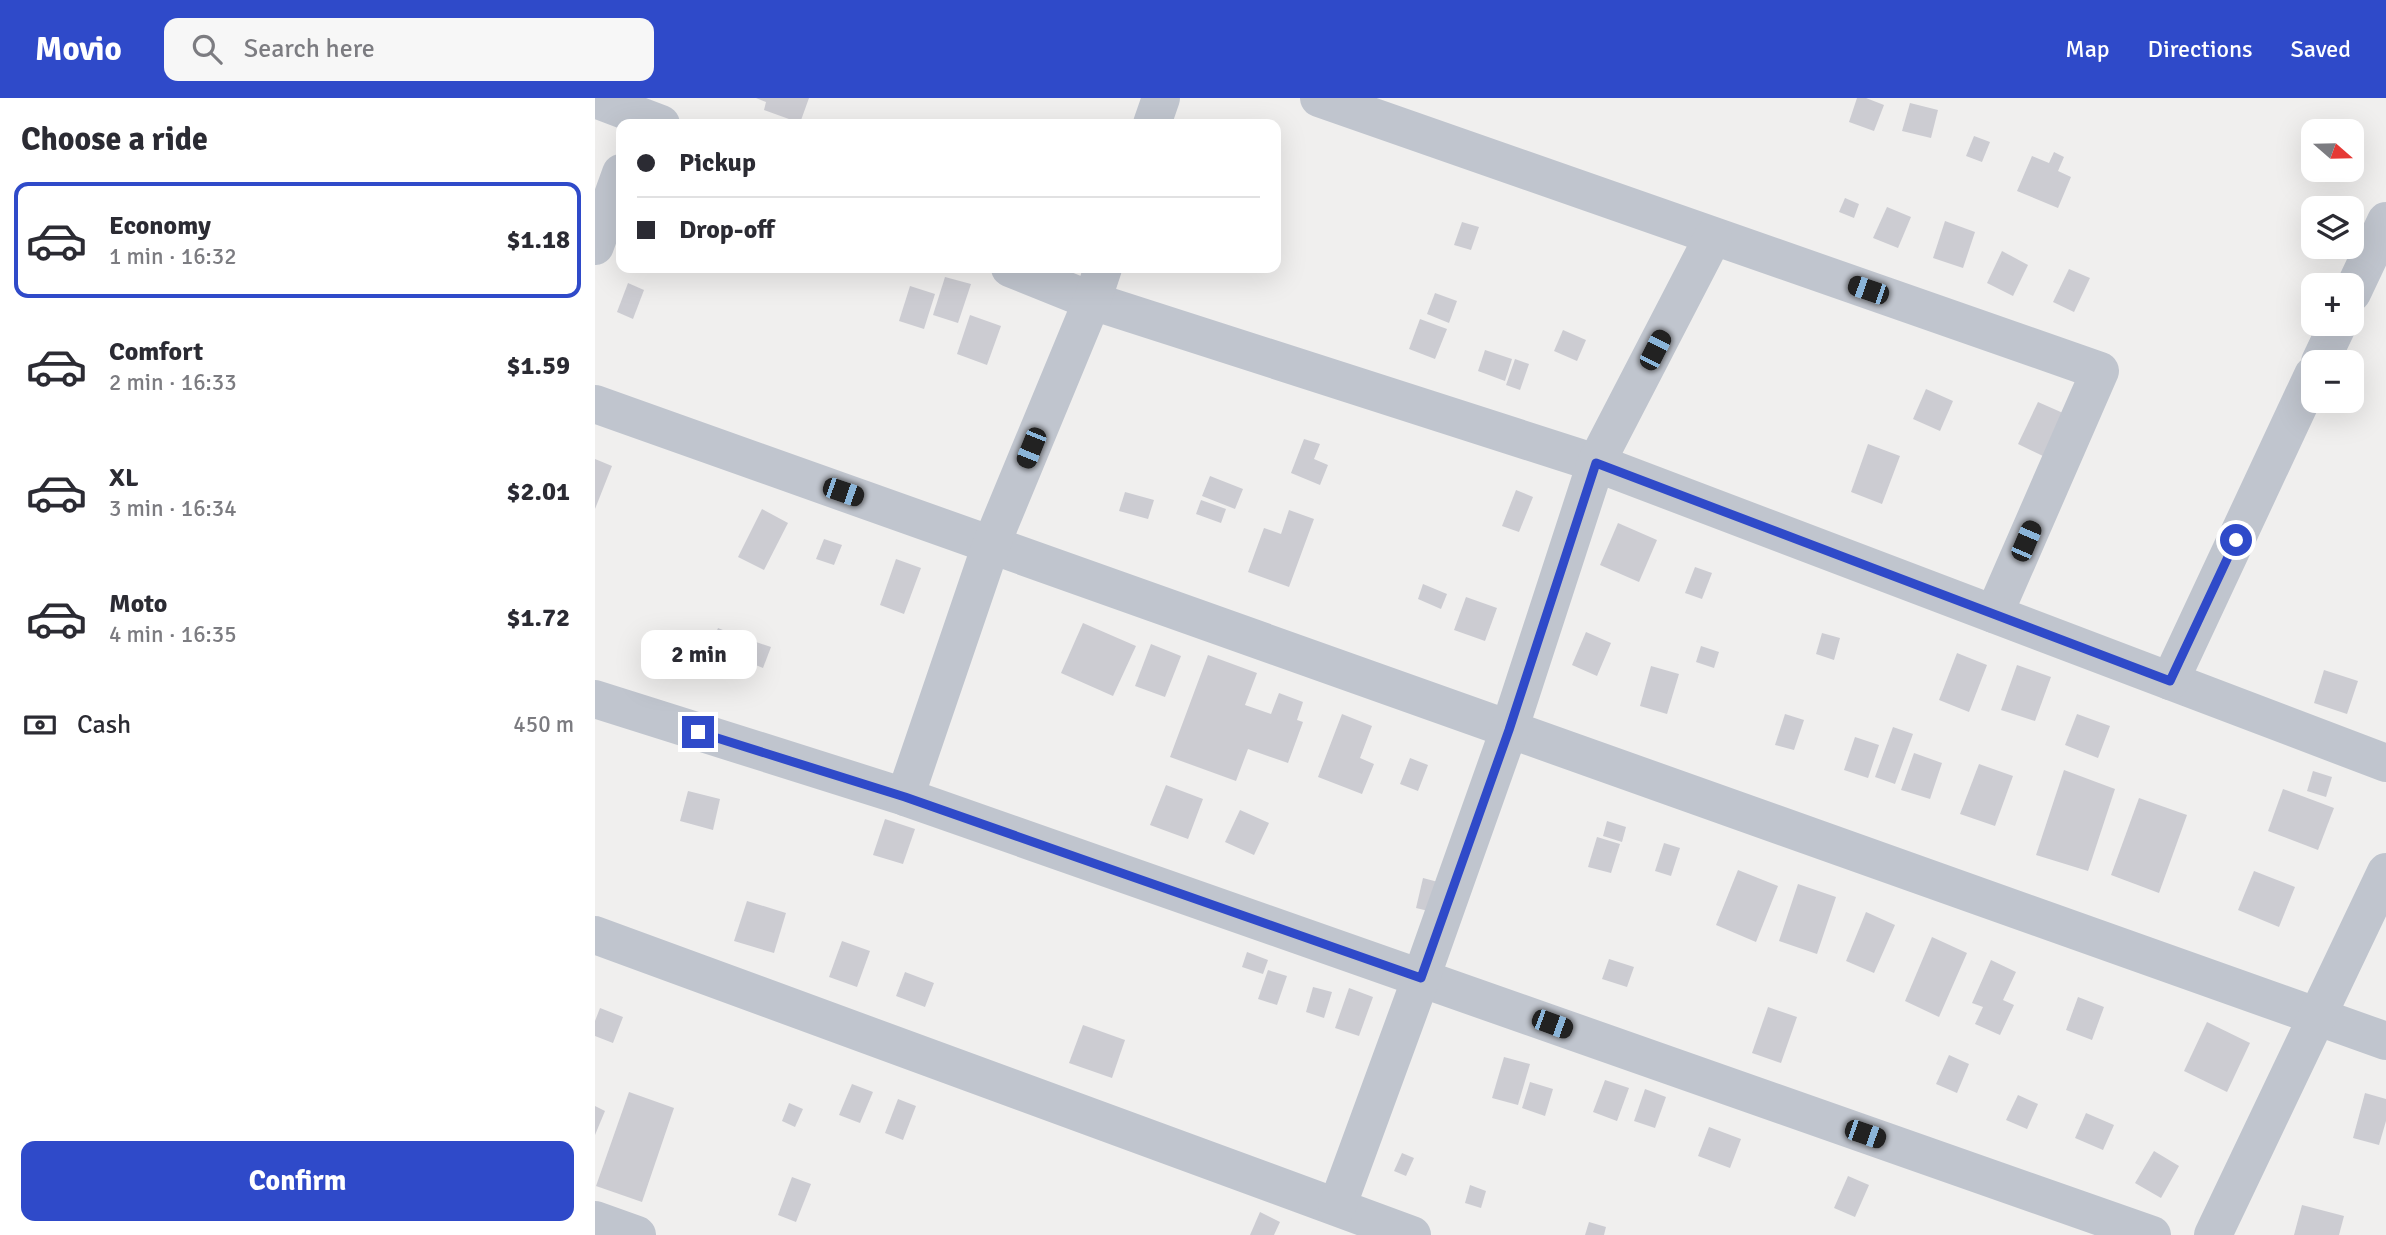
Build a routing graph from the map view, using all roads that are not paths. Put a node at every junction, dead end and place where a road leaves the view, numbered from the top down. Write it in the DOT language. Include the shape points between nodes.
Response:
graph roads {
  1 [pos="1161,98"];
  2 [pos="1319,98"];
  3 [pos="595,99"];
  4 [pos="647,116"];
  5 [pos="1154,119"];
  6 [pos="616,187"];
  7 [pos="2386,221"];
  8 [pos="1713,237"];
  9 [pos="595,246"];
  10 [pos="1036,273"];
  11 [pos="2361,273"];
  12 [pos="1098,285"];
  13 [pos="2301,401"];
  14 [pos="595,404"];
  15 [pos="1596,463"];
  16 [pos="991,545"];
  17 [pos="1994,614"];
  18 [pos="2170,681"];
  19 [pos="595,699"];
  20 [pos="1509,730"];
  21 [pos="2386,763"];
  22 [pos="905,797"];
  23 [pos="2386,872"];
  24 [pos="595,935"];
  25 [pos="1421,978"];
  26 [pos="2318,1017"];
  27 [pos="2386,1041"];
  28 [pos="1337,1207"];
  29 [pos="595,1220"];
  30 [pos="637,1235"];
  31 [pos="1412,1235"];
  32 [pos="2152,1235"];
  33 [pos="2213,1235"];
  1 -- 5 [label="street"];
  2 -- 8 [label="street"];
  3 -- 4 [label="street"];
  6 -- 9 [label="street"];
  7 -- 11 [label="street"];
  8 -- 15 [label="street"];
  8 -- 17 [label="street" via="2100,370"];
  10 -- 12 [label="street"];
  12 -- 15 [label="street"];
  12 -- 16 [label="street"];
  13 -- 18 [label="street"];
  14 -- 16 [label="street"];
  15 -- 17 [label="street"];
  15 -- 20 [label="street"];
  16 -- 20 [label="street"];
  16 -- 22 [label="street"];
  17 -- 18 [label="street"];
  18 -- 21 [label="street"];
  19 -- 22 [label="street"];
  20 -- 25 [label="street"];
  20 -- 26 [label="street"];
  22 -- 25 [label="street"];
  23 -- 26 [label="street"];
  24 -- 28 [label="street"];
  25 -- 28 [label="street"];
  25 -- 32 [label="street"];
  26 -- 27 [label="street"];
  26 -- 33 [label="street"];
  28 -- 31 [label="street"];
  29 -- 30 [label="street"];
}
